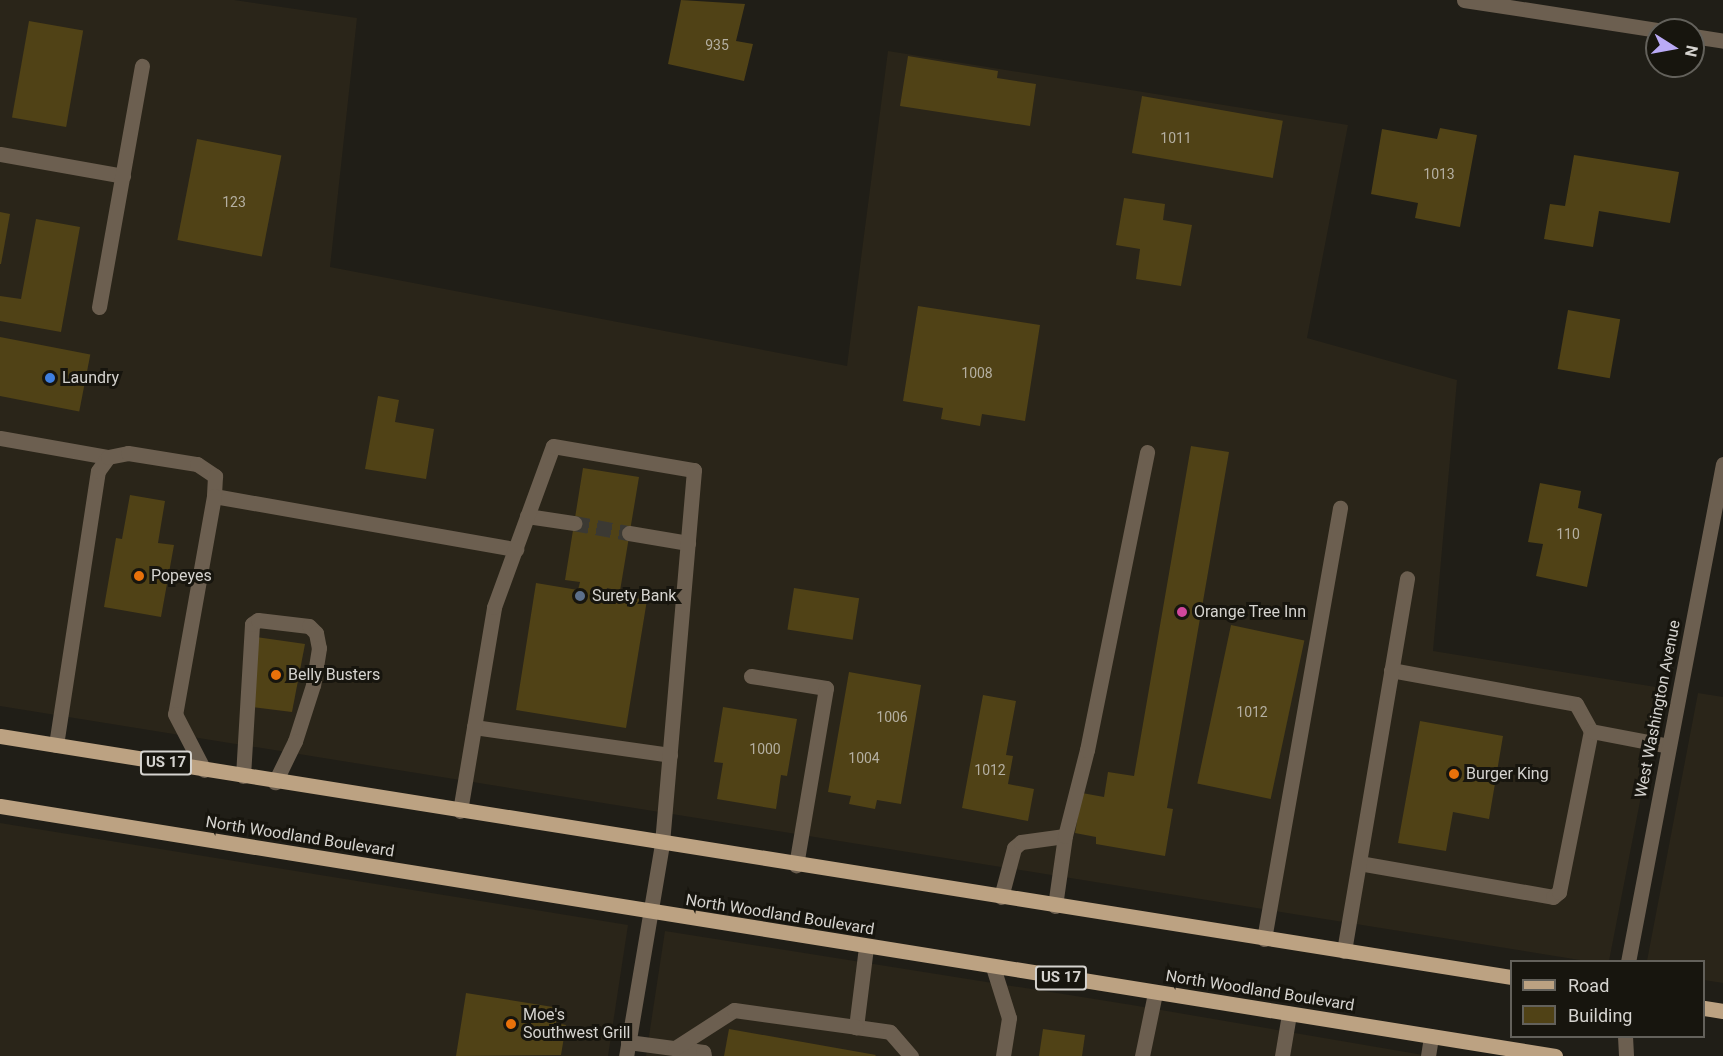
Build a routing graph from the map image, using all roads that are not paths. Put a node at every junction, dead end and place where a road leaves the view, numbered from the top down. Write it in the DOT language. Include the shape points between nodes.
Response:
graph roads {
  1 [pos="1464,0"];
  2 [pos="1645,28"];
  3 [pos="1705,38"];
  4 [pos="1723,41"];
  5 [pos="142,66"];
  6 [pos="0,154"];
  7 [pos="123,176"];
  8 [pos="99,307"];
  9 [pos="0,438"];
  10 [pos="1147,452"];
  11 [pos="108,457"];
  12 [pos="1723,464"];
  13 [pos="214,495"];
  14 [pos="1340,508"];
  15 [pos="527,516"];
  16 [pos="574,523"];
  17 [pos="629,533"];
  18 [pos="688,543"];
  19 [pos="516,549"];
  20 [pos="1407,578"];
  21 [pos="1391,670"];
  22 [pos="751,676"];
  23 [pos="474,727"];
  24 [pos="1591,731"];
  25 [pos="0,736"];
  26 [pos="56,745"];
  27 [pos="1669,746"];
  28 [pos="669,755"];
  29 [pos="204,770"];
  30 [pos="243,776"];
  31 [pos="275,782"];
  32 [pos="0,806"];
  33 [pos="460,811"];
  34 [pos="1065,836"];
  35 [pos="662,844"];
  36 [pos="1359,863"];
  37 [pos="796,865"];
  38 [pos="1001,897"];
  39 [pos="1055,906"];
  40 [pos="649,912"];
  41 [pos="1264,939"];
  42 [pos="866,947"];
  43 [pos="1344,951"];
  44 [pos="1628,960"];
  45 [pos="993,967"];
  46 [pos="1510,977"];
  47 [pos="1155,993"];
  48 [pos="1705,1008"];
  49 [pos="1723,1011"];
  50 [pos="1289,1014"];
  51 [pos="856,1027"];
  52 [pos="1431,1036"];
  53 [pos="1625,1038"];
  54 [pos="675,1048"];
  55 [pos="627,1049"];
  56 [pos="704,1056"];
  57 [pos="911,1056"];
  58 [pos="1003,1056"];
  59 [pos="1142,1056"];
  60 [pos="1282,1056"];
  61 [pos="1428,1056"];
  62 [pos="1555,1056"];
  63 [pos="1626,1056"];
  1 -- 2 [label="street"];
  3 -- 4 [label="street"];
  5 -- 7 [label="street"];
  6 -- 7 [label="street"];
  7 -- 8 [label="street"];
  9 -- 11 [label="street"];
  10 -- 34 [label="street" via="1087,750"];
  11 -- 13 [label="street" via="128,453 197,464 215,476"];
  11 -- 26 [label="street" via="98,471"];
  12 -- 27 [label="street, West Washington Avenue"];
  13 -- 19 [label="street"];
  13 -- 29 [label="street" via="175,714"];
  14 -- 41 [label="street"];
  15 -- 16 [label="street"];
  15 -- 18 [label="street" via="553,446 694,470"];
  15 -- 19 [label="street"];
  17 -- 18 [label="street"];
  18 -- 28 [label="street"];
  19 -- 23 [label="street" via="495,607"];
  20 -- 21 [label="street"];
  21 -- 24 [label="street" via="1581,708"];
  21 -- 36 [label="street"];
  22 -- 37 [label="street" via="826,688"];
  23 -- 28 [label="street"];
  23 -- 33 [label="street"];
  24 -- 27 [label="street"];
  24 -- 36 [label="street" via="1559,892 1553,897"];
  25 -- 26 [label="main road, US 17"];
  26 -- 29 [label="main road, US 17"];
  27 -- 44 [label="street, West Washington Avenue"];
  28 -- 35 [label="street"];
  29 -- 30 [label="main road, US 17"];
  30 -- 31 [label="main road, US 17"];
  30 -- 31 [label="street" via="252,624 258,620 309,626 316,633 319,648 313,685 295,741"];
  31 -- 33 [label="main road, US 17"];
  32 -- 40 [label="main road, North Woodland Boulevard / US 17"];
  33 -- 35 [label="main road, US 17"];
  34 -- 38 [label="street" via="1021,842 1014,848"];
  34 -- 39 [label="street"];
  35 -- 37 [label="main road, US 17"];
  35 -- 40 [label="street"];
  36 -- 43 [label="street"];
  37 -- 38 [label="main road, US 17"];
  38 -- 39 [label="main road, US 17"];
  39 -- 41 [label="main road, US 17"];
  40 -- 42 [label="main road, North Woodland Boulevard / US 17"];
  40 -- 55 [label="street"];
  41 -- 43 [label="main road, US 17"];
  42 -- 45 [label="main road, North Woodland Boulevard / US 17"];
  42 -- 51 [label="street"];
  43 -- 46 [label="main road, US 17"];
  45 -- 47 [label="main road, North Woodland Boulevard / US 17"];
  45 -- 58 [label="street" via="1009,1018"];
  47 -- 50 [label="main road, North Woodland Boulevard / US 17"];
  47 -- 59 [label="street"];
  48 -- 49 [label="main road"];
  50 -- 52 [label="main road, North Woodland Boulevard / US 17"];
  50 -- 60 [label="street"];
  51 -- 54 [label="street" via="734,1010"];
  51 -- 57 [label="street" via="890,1032"];
  52 -- 61 [label="street"];
  52 -- 62 [label="main road, North Woodland Boulevard / US 17"];
  53 -- 63 [label="street"];
  54 -- 55 [label="street"];
  54 -- 56 [label="street" via="703,1052"];
}
